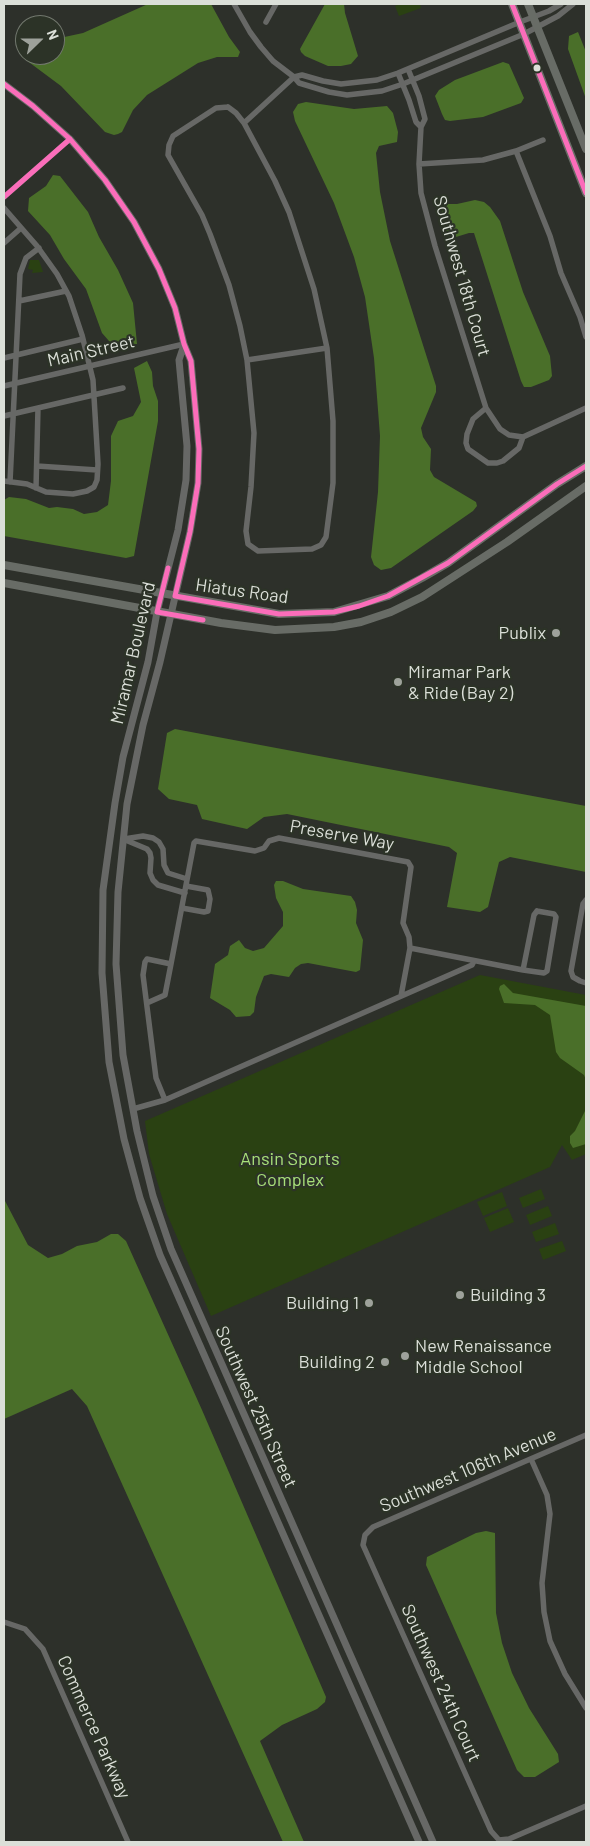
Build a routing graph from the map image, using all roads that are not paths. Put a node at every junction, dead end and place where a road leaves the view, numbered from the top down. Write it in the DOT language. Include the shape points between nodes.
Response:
graph roads {
  1 [pos="234,4"];
  2 [pos="276,4"];
  3 [pos="512,4"];
  4 [pos="528,4"];
  5 [pos="561,4"];
  6 [pos="573,4"];
  7 [pos="533,17"];
  8 [pos="266,22"];
  9 [pos="520,22"];
  10 [pos="537,27"];
  11 [pos="524,34"];
  12 [pos="471,43"];
  13 [pos="476,54"];
  14 [pos="408,69"];
  15 [pos="398,73"];
  16 [pos="294,77"];
  17 [pos="413,80"];
  18 [pos="4,84"];
  19 [pos="402,84"];
  20 [pos="244,123"];
  21 [pos="421,127"];
  22 [pos="70,139"];
  23 [pos="543,140"];
  24 [pos="586,149"];
  25 [pos="516,151"];
  26 [pos="419,164"];
  27 [pos="586,193"];
  28 [pos="4,197"];
  29 [pos="4,208"];
  30 [pos="21,228"];
  31 [pos="4,243"];
  32 [pos="39,248"];
  33 [pos="66,291"];
  34 [pos="19,301"];
  35 [pos="586,337"];
  36 [pos="83,339"];
  37 [pos="184,344"];
  38 [pos="326,348"];
  39 [pos="17,354"];
  40 [pos="4,358"];
  41 [pos="247,360"];
  42 [pos="90,366"];
  43 [pos="16,383"];
  44 [pos="4,386"];
  45 [pos="123,388"];
  46 [pos="94,394"];
  47 [pos="38,408"];
  48 [pos="486,408"];
  49 [pos="586,408"];
  50 [pos="14,413"];
  51 [pos="4,416"];
  52 [pos="524,437"];
  53 [pos="37,466"];
  54 [pos="586,466"];
  55 [pos="98,470"];
  56 [pos="7,481"];
  57 [pos="586,486"];
  58 [pos="36,488"];
  59 [pos="4,566"];
  60 [pos="422,578"];
  61 [pos="4,583"];
  62 [pos="430,592"];
  63 [pos="161,594"];
  64 [pos="175,596"];
  65 [pos="157,612"];
  66 [pos="171,615"];
  67 [pos="123,839"];
  68 [pos="187,879"];
  69 [pos="186,886"];
  70 [pos="185,893"];
  71 [pos="586,900"];
  72 [pos="182,908"];
  73 [pos="410,948"];
  74 [pos="474,962"];
  75 [pos="116,964"];
  76 [pos="171,964"];
  77 [pos="102,970"];
  78 [pos="523,970"];
  79 [pos="586,983"];
  80 [pos="401,996"];
  81 [pos="147,1003"];
  82 [pos="165,1100"];
  83 [pos="133,1109"];
  84 [pos="586,1435"];
  85 [pos="531,1459"];
  86 [pos="365,1536"];
  87 [pos="4,1622"];
  88 [pos="586,1708"];
  89 [pos="586,1806"];
  90 [pos="128,1842"];
  91 [pos="419,1842"];
  92 [pos="433,1842"];
  1 -- 16 [label="street" via="261,47"];
  2 -- 8 [label="street"];
  3 -- 9 [label="main road"];
  4 -- 7 [label="main road"];
  5 -- 7 [label="street"];
  6 -- 10 [label="street"];
  7 -- 9 [label="street"];
  7 -- 10 [label="main road"];
  9 -- 11 [label="main road"];
  9 -- 12 [label="street"];
  10 -- 11 [label="street"];
  10 -- 24 [label="main road"];
  11 -- 13 [label="street"];
  11 -- 27 [label="main road"];
  12 -- 13 [label="street"];
  12 -- 14 [label="street"];
  13 -- 17 [label="street"];
  14 -- 15 [label="street"];
  14 -- 17 [label="street, Southwest 18th Court"];
  15 -- 16 [label="street" via="377,80 342,84 302,74"];
  15 -- 19 [label="street"];
  16 -- 19 [label="street" via="298,83 347,95 382,91"];
  16 -- 20 [label="street"];
  17 -- 19 [label="street"];
  17 -- 21 [label="street, Southwest 18th Court" via="424,110 425,119"];
  18 -- 22 [label="street, Miramar Boulevard"];
  19 -- 21 [label="street" via="416,122"];
  20 -- 38 [label="street" via="289,212 314,289"];
  20 -- 41 [label="street" via="228,107 216,108 173,136 168,155 202,214 229,285"];
  21 -- 26 [label="street, Southwest 18th Court"];
  22 -- 28 [label="street"];
  22 -- 37 [label="street, Miramar Boulevard" via="105,180 134,222 162,276 175,308"];
  23 -- 25 [label="street"];
  25 -- 26 [label="street" via="483,160"];
  25 -- 35 [label="street"];
  26 -- 48 [label="street, Southwest 18th Court" via="421,193 435,246"];
  29 -- 30 [label="street"];
  30 -- 31 [label="street"];
  30 -- 32 [label="street"];
  32 -- 33 [label="street"];
  32 -- 34 [label="street" via="23,263"];
  33 -- 34 [label="street"];
  33 -- 36 [label="street"];
  34 -- 39 [label="street"];
  36 -- 39 [label="street"];
  36 -- 42 [label="street"];
  37 -- 42 [label="street, Main Street"];
  37 -- 63 [label="street, Miramar Boulevard" via="179,360 187,446 186,480 178,530"];
  37 -- 64 [label="street, Miramar Boulevard" via="191,361 199,457 190,532"];
  38 -- 41 [label="street"];
  38 -- 41 [label="street" via="331,386 333,483 326,538 312,549 258,551 248,544 246,532 254,433"];
  39 -- 40 [label="street"];
  39 -- 43 [label="street"];
  42 -- 43 [label="street, Main Street"];
  42 -- 46 [label="street"];
  43 -- 44 [label="street, Main Street"];
  43 -- 50 [label="street"];
  45 -- 46 [label="street"];
  46 -- 47 [label="street"];
  46 -- 55 [label="street"];
  47 -- 50 [label="street"];
  47 -- 53 [label="street"];
  48 -- 52 [label="street, Southwest 18th Court" via="500,429 509,435"];
  48 -- 52 [label="street" via="473,419 466,434 468,449 488,463 497,463 519,448"];
  49 -- 52 [label="street"];
  50 -- 51 [label="street"];
  50 -- 56 [label="street"];
  53 -- 55 [label="street"];
  53 -- 58 [label="street"];
  54 -- 60 [label="main road, Hiatus Road"];
  55 -- 58 [label="street" via="94,487 87,491 74,494"];
  56 -- 58 [label="street"];
  57 -- 62 [label="main road, Hiatus Road"];
  59 -- 63 [label="main road, Hiatus Road"];
  60 -- 62 [label="main road"];
  60 -- 64 [label="main road, Hiatus Road" via="388,596 334,612 279,614"];
  61 -- 65 [label="main road, Hiatus Road"];
  62 -- 66 [label="main road, Hiatus Road" via="391,612 334,628 276,630"];
  63 -- 64 [label="main road, Hiatus Road"];
  63 -- 65 [label="street, Miramar Boulevard"];
  64 -- 66 [label="street, Miramar Boulevard"];
  65 -- 66 [label="main road, Hiatus Road"];
  65 -- 77 [label="street, Miramar Boulevard" via="115,803 103,890"];
  66 -- 67 [label="street, Miramar Boulevard" via="143,725"];
  67 -- 68 [label="street" via="153,838 163,849 168,873"];
  67 -- 70 [label="street" via="150,853 150,873 158,885"];
  67 -- 75 [label="street, Miramar Boulevard"];
  68 -- 69 [label="street, Preserve Way"];
  68 -- 73 [label="street, Preserve Way" via="196,841 255,851 279,838 408,862 411,867 403,923"];
  69 -- 70 [label="street, Preserve Way"];
  69 -- 72 [label="street" via="208,890 208,911"];
  70 -- 72 [label="street, Preserve Way"];
  71 -- 79 [label="street" via="571,971 573,977"];
  72 -- 76 [label="street, Preserve Way"];
  73 -- 74 [label="street"];
  73 -- 80 [label="street, Preserve Way"];
  74 -- 78 [label="street"];
  74 -- 80 [label="street"];
  75 -- 83 [label="street, Southwest 25th Street" via="124,1055"];
  76 -- 81 [label="street, Preserve Way" via="166,995"];
  76 -- 81 [label="street" via="146,960 143,975"];
  77 -- 91 [label="street, Southwest 25th Street" via="109,1062 124,1139 160,1256"];
  78 -- 78 [label="street" via="541,974 547,971 554,914 537,911 534,915"];
  80 -- 82 [label="street"];
  81 -- 82 [label="street" via="156,1078"];
  82 -- 83 [label="street"];
  83 -- 92 [label="street, Southwest 25th Street" via="153,1196 170,1249"];
  84 -- 85 [label="street, Southwest 106th Avenue"];
  85 -- 86 [label="street, Southwest 106th Avenue" via="373,1528"];
  85 -- 88 [label="street" via="547,1495 550,1514 542,1583 550,1641"];
  86 -- 89 [label="street, Southwest 24th Court" via="363,1545 491,1831 499,1840 509,1839"];
  87 -- 90 [label="street, Commerce Parkway" via="25,1629 43,1649"];
}
